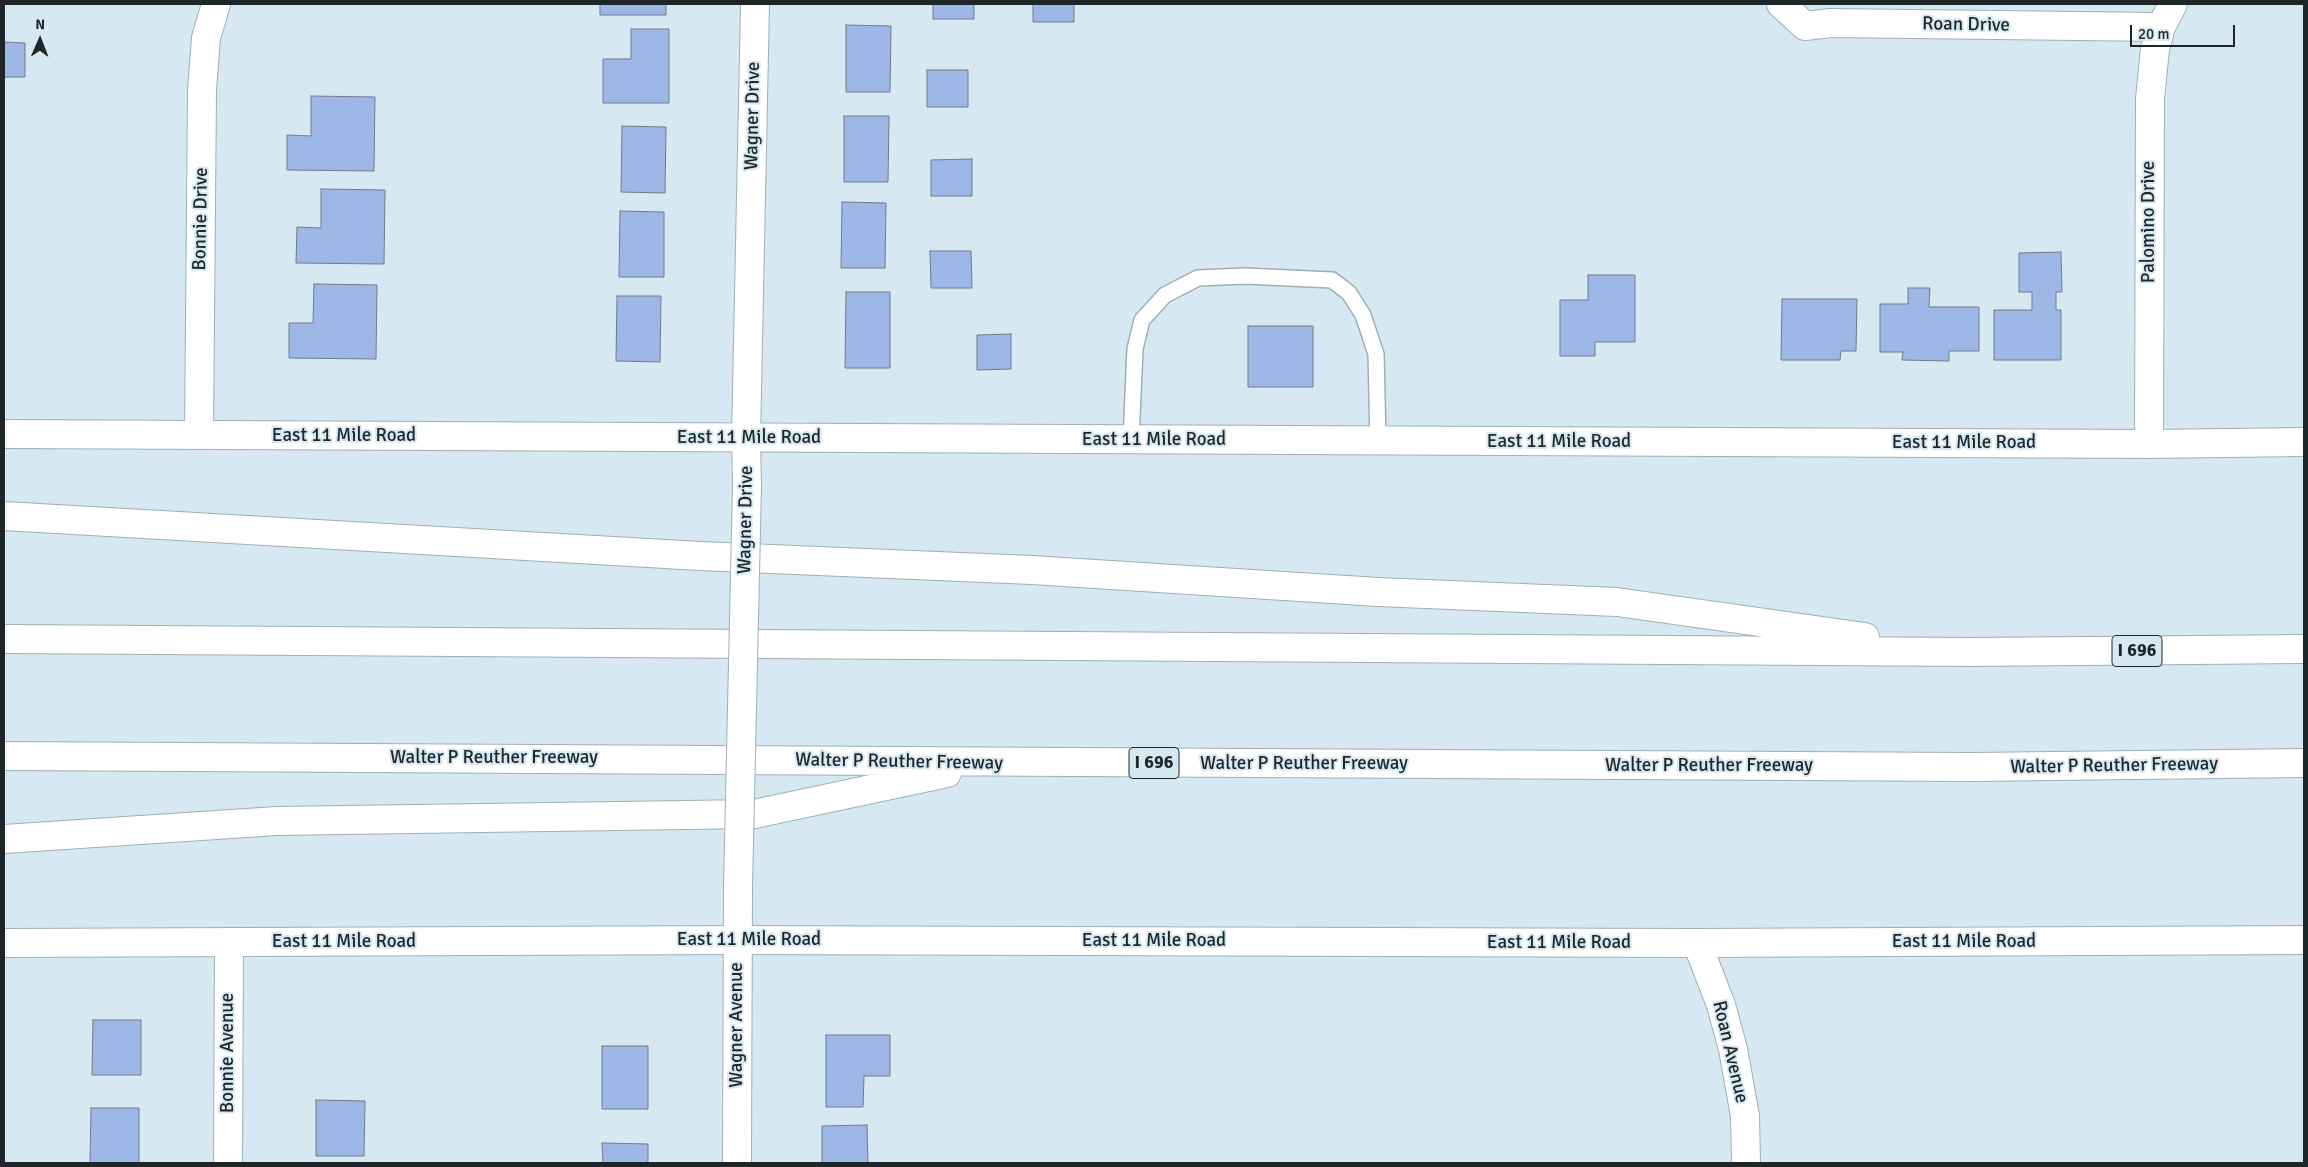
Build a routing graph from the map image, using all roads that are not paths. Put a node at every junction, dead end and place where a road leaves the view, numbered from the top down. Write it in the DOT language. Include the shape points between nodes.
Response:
graph roads {
  1 [pos="216,4"];
  2 [pos="755,4"];
  3 [pos="1781,4"];
  4 [pos="2167,16"];
  5 [pos="4,434"];
  6 [pos="199,435"];
  7 [pos="746,438"];
  8 [pos="1131,440"];
  9 [pos="1378,441"];
  10 [pos="2304,442"];
  11 [pos="2149,444"];
  12 [pos="4,516"];
  13 [pos="4,639"];
  14 [pos="2304,649"];
  15 [pos="1971,652"];
  16 [pos="4,756"];
  17 [pos="999,763"];
  18 [pos="2304,763"];
  19 [pos="4,839"];
  20 [pos="738,887"];
  21 [pos="737,940"];
  22 [pos="2304,940"];
  23 [pos="229,942"];
  24 [pos="4,943"];
  25 [pos="1697,943"];
  26 [pos="228,1163"];
  27 [pos="737,1163"];
  28 [pos="1746,1163"];
  1 -- 6 [label="main road, Bonnie Drive" via="206,38 202,90"];
  2 -- 7 [label="main road, Wagner Drive"];
  3 -- 4 [label="main road, Roan Drive" via="1804,26"];
  4 -- 11 [label="main road, Palomino Drive" via="2155,49 2150,99"];
  5 -- 6 [label="main road, East 11 Mile Road"];
  6 -- 7 [label="main road, East 11 Mile Road"];
  7 -- 8 [label="main road, East 11 Mile Road"];
  7 -- 20 [label="main road, Wagner Drive, bridge"];
  8 -- 9 [label="main road, East 11 Mile Road"];
  8 -- 9 [label="lane" via="1135,349 1142,320 1165,295 1198,278 1245,276 1332,280 1349,293 1363,315 1376,354"];
  9 -- 11 [label="main road, East 11 Mile Road"];
  10 -- 11 [label="main road, East 11 Mile Road"];
  12 -- 15 [label="main road" via="652,554 1032,570 1378,592 1617,602"];
  13 -- 15 [label="main road, I 696"];
  14 -- 15 [label="main road, I 696"];
  16 -- 17 [label="main road, Walter P Reuther Freeway / I 696"];
  17 -- 18 [label="main road, Walter P Reuther Freeway / I 696" via="1962,767"];
  17 -- 19 [label="main road" via="754,814 277,820"];
  20 -- 21 [label="main road, Wagner Avenue"];
  21 -- 23 [label="main road, East 11 Mile Road"];
  21 -- 25 [label="main road, East 11 Mile Road"];
  21 -- 27 [label="main road, Wagner Avenue"];
  22 -- 25 [label="main road, East 11 Mile Road"];
  23 -- 24 [label="main road, East 11 Mile Road"];
  23 -- 26 [label="main road, Bonnie Avenue"];
  25 -- 28 [label="main road, Roan Avenue" via="1721,1005 1733,1050 1745,1116"];
}
